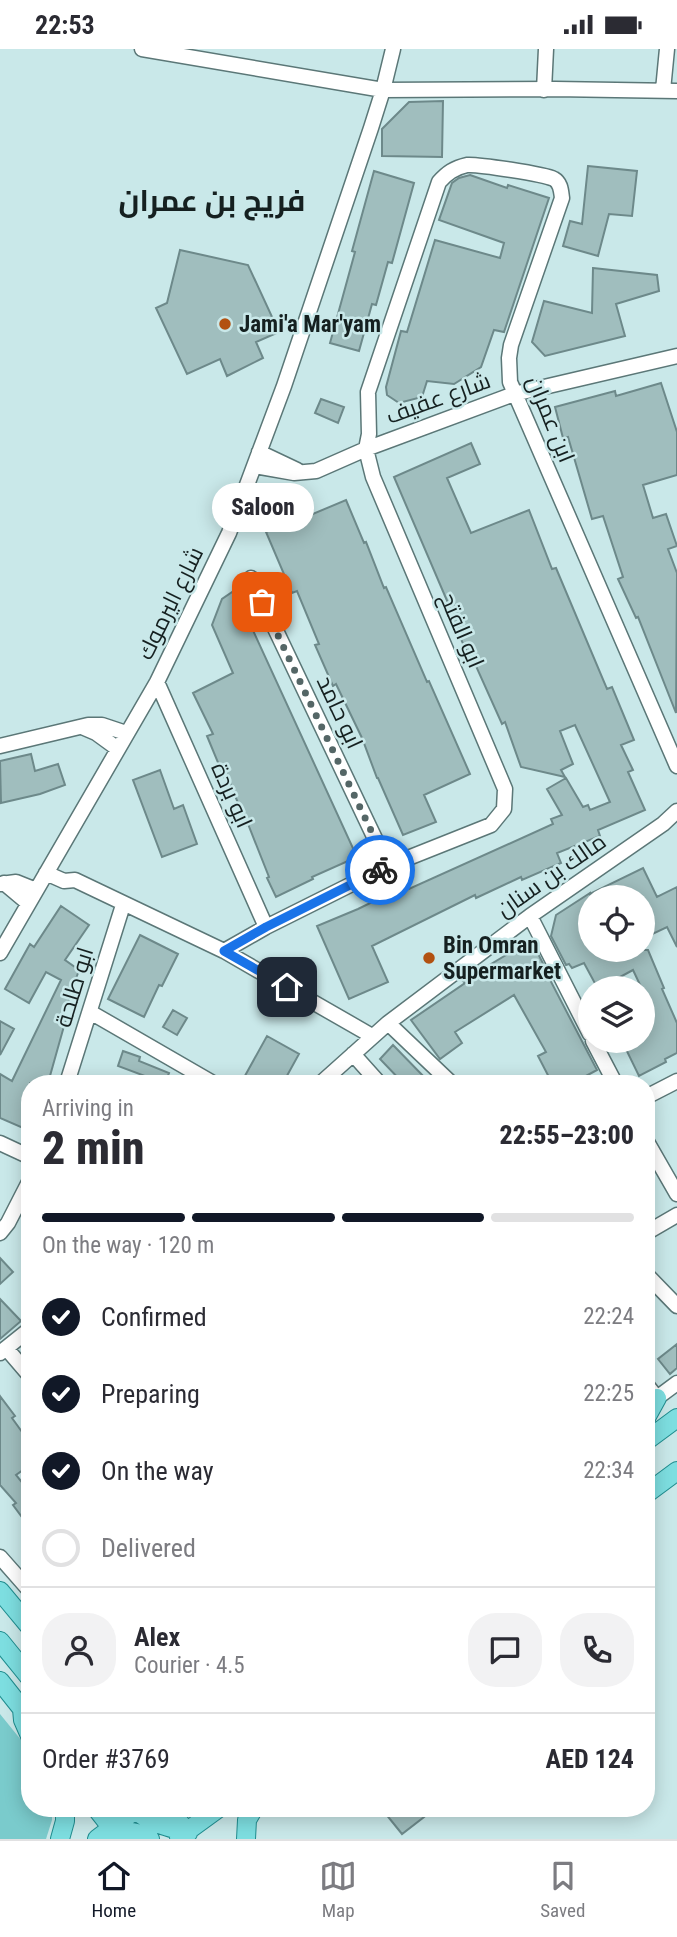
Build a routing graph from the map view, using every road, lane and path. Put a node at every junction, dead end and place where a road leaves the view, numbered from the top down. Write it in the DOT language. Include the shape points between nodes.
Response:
graph roads {
  1 [pos="142,49"];
  2 [pos="393,49"];
  3 [pos="546,49"];
  4 [pos="667,49"];
  5 [pos="160,51"];
  6 [pos="544,89"];
  7 [pos="383,90"];
  8 [pos="670,90"];
  9 [pos="450,170"];
  10 [pos="677,356"];
  11 [pos="514,394"];
  12 [pos="366,449"];
  13 [pos="257,459"];
  14 [pos="251,578"];
  15 [pos="157,681"];
  16 [pos="80,727"];
  17 [pos="127,733"];
  18 [pos="0,746"];
  19 [pos="118,749"];
  20 [pos="677,766"];
  21 [pos="677,811"];
  22 [pos="54,859"];
  23 [pos="388,866"];
  24 [pos="46,873"];
  25 [pos="75,880"];
  26 [pos="2,884"];
  27 [pos="32,897"];
  28 [pos="123,905"];
  29 [pos="530,916"];
  30 [pos="266,927"];
  31 [pos="224,951"];
  32 [pos="0,953"];
  33 [pos="578,1010"];
  34 [pos="90,1012"];
  35 [pos="388,1023"];
  36 [pos="372,1036"];
  37 [pos="352,1053"];
  38 [pos="599,1053"];
  39 [pos="70,1075"];
  40 [pos="199,1075"];
  41 [pos="329,1075"];
  42 [pos="372,1075"];
  43 [pos="443,1075"];
  44 [pos="611,1075"];
  45 [pos="677,1081"];
  46 [pos="655,1092"];
  47 [pos="0,1143"];
  48 [pos="21,1153"];
  49 [pos="655,1156"];
  50 [pos="677,1194"];
  51 [pos="21,1198"];
  52 [pos="677,1215"];
  53 [pos="655,1228"];
  54 [pos="0,1233"];
  55 [pos="655,1283"];
  56 [pos="677,1306"];
  57 [pos="21,1336"];
  58 [pos="3,1350"];
  59 [pos="21,1367"];
  60 [pos="677,1383"];
  61 [pos="655,1394"];
  62 [pos="677,1418"];
  63 [pos="655,1434"];
  64 [pos="677,1471"];
  65 [pos="655,1487"];
  66 [pos="0,1557"];
  67 [pos="21,1581"];
  68 [pos="0,1591"];
  69 [pos="21,1616"];
  70 [pos="0,1641"];
  71 [pos="21,1667"];
  72 [pos="0,1681"];
  73 [pos="21,1708"];
  74 [pos="65,1817"];
  75 [pos="208,1817"];
  76 [pos="249,1817"];
  77 [pos="145,1821"];
  78 [pos="185,1837"];
  79 [pos="60,1839"];
  80 [pos="97,1839"];
  81 [pos="246,1839"];
  1 -- 5 [label="street"];
  2 -- 7 [label="street, شارع اليرموك"];
  3 -- 6 [label="street"];
  4 -- 8 [label="street"];
  5 -- 7 [label="street"];
  6 -- 7 [label="street"];
  6 -- 8 [label="street"];
  7 -- 13 [label="street, شارع اليرموك"];
  9 -- 11 [label="street, ابن عمران" via="469,165 513,170 554,179 561,186 562,198 511,345 508,370"];
  9 -- 12 [label="street, ابو الفتح" via="439,182 368,392"];
  10 -- 11 [label="street, شارع عفيف"];
  11 -- 12 [label="street, شارع عفيف"];
  11 -- 20 [label="street, ابن عمران"];
  12 -- 13 [label="street, شارع عفيف" via="323,469 301,473 278,471"];
  12 -- 23 [label="street, ابو الفتح" via="373,477 505,789 504,810 491,825"];
  13 -- 15 [label="street, شارع اليرموك" via="229,533"];
  14 -- 23 [label="street, ابو حامد"];
  15 -- 17 [label="street, شارع اليرموك"];
  15 -- 30 [label="street, ابو بردة"];
  16 -- 17 [label="street" via="102,725"];
  16 -- 18 [label="street"];
  16 -- 19 [label="street"];
  17 -- 19 [label="street, شارع اليرموك"];
  19 -- 22 [label="street, شارع اليرموك"];
  21 -- 29 [label="street, مالك بن سنان"];
  22 -- 24 [label="street, شارع اليرموك"];
  22 -- 25 [label="street"];
  23 -- 30 [label="street, ابو الفتح"];
  24 -- 25 [label="street" via="64,881"];
  24 -- 27 [label="street, شارع اليرموك"];
  25 -- 28 [label="street"];
  26 -- 27 [label="street"];
  27 -- 32 [label="street, شارع اليرموك"];
  28 -- 31 [label="street"];
  28 -- 34 [label="street, ابو طلحة"];
  29 -- 33 [label="street"];
  29 -- 35 [label="street, مالك بن سنان"];
  30 -- 31 [label="street, ابو الفتح"];
  31 -- 36 [label="street"];
  34 -- 39 [label="street, ابو طلحة"];
  34 -- 40 [label="street"];
  35 -- 36 [label="street, مالك بن سنان"];
  35 -- 43 [label="street"];
  36 -- 37 [label="street, مالك بن سنان"];
  37 -- 41 [label="street, مالك بن سنان"];
  37 -- 42 [label="street"];
  38 -- 44 [label="street"];
  45 -- 46 [label="street"];
  47 -- 48 [label="street"];
  49 -- 50 [label="street"];
  51 -- 54 [label="street"];
  52 -- 53 [label="street"];
  55 -- 56 [label="street"];
  57 -- 58 [label="street"];
  58 -- 59 [label="street"];
  60 -- 61 [label="street"];
  62 -- 63 [label="main road"];
  64 -- 65 [label="main road"];
  66 -- 67 [label="street"];
  68 -- 69 [label="main road"];
  70 -- 71 [label="main road"];
  72 -- 73 [label="main road"];
  74 -- 79 [label="main road"];
  75 -- 78 [label="main road"];
  76 -- 81 [label="main road"];
  77 -- 78 [label="main road"];
  77 -- 80 [label="main road"];
}
